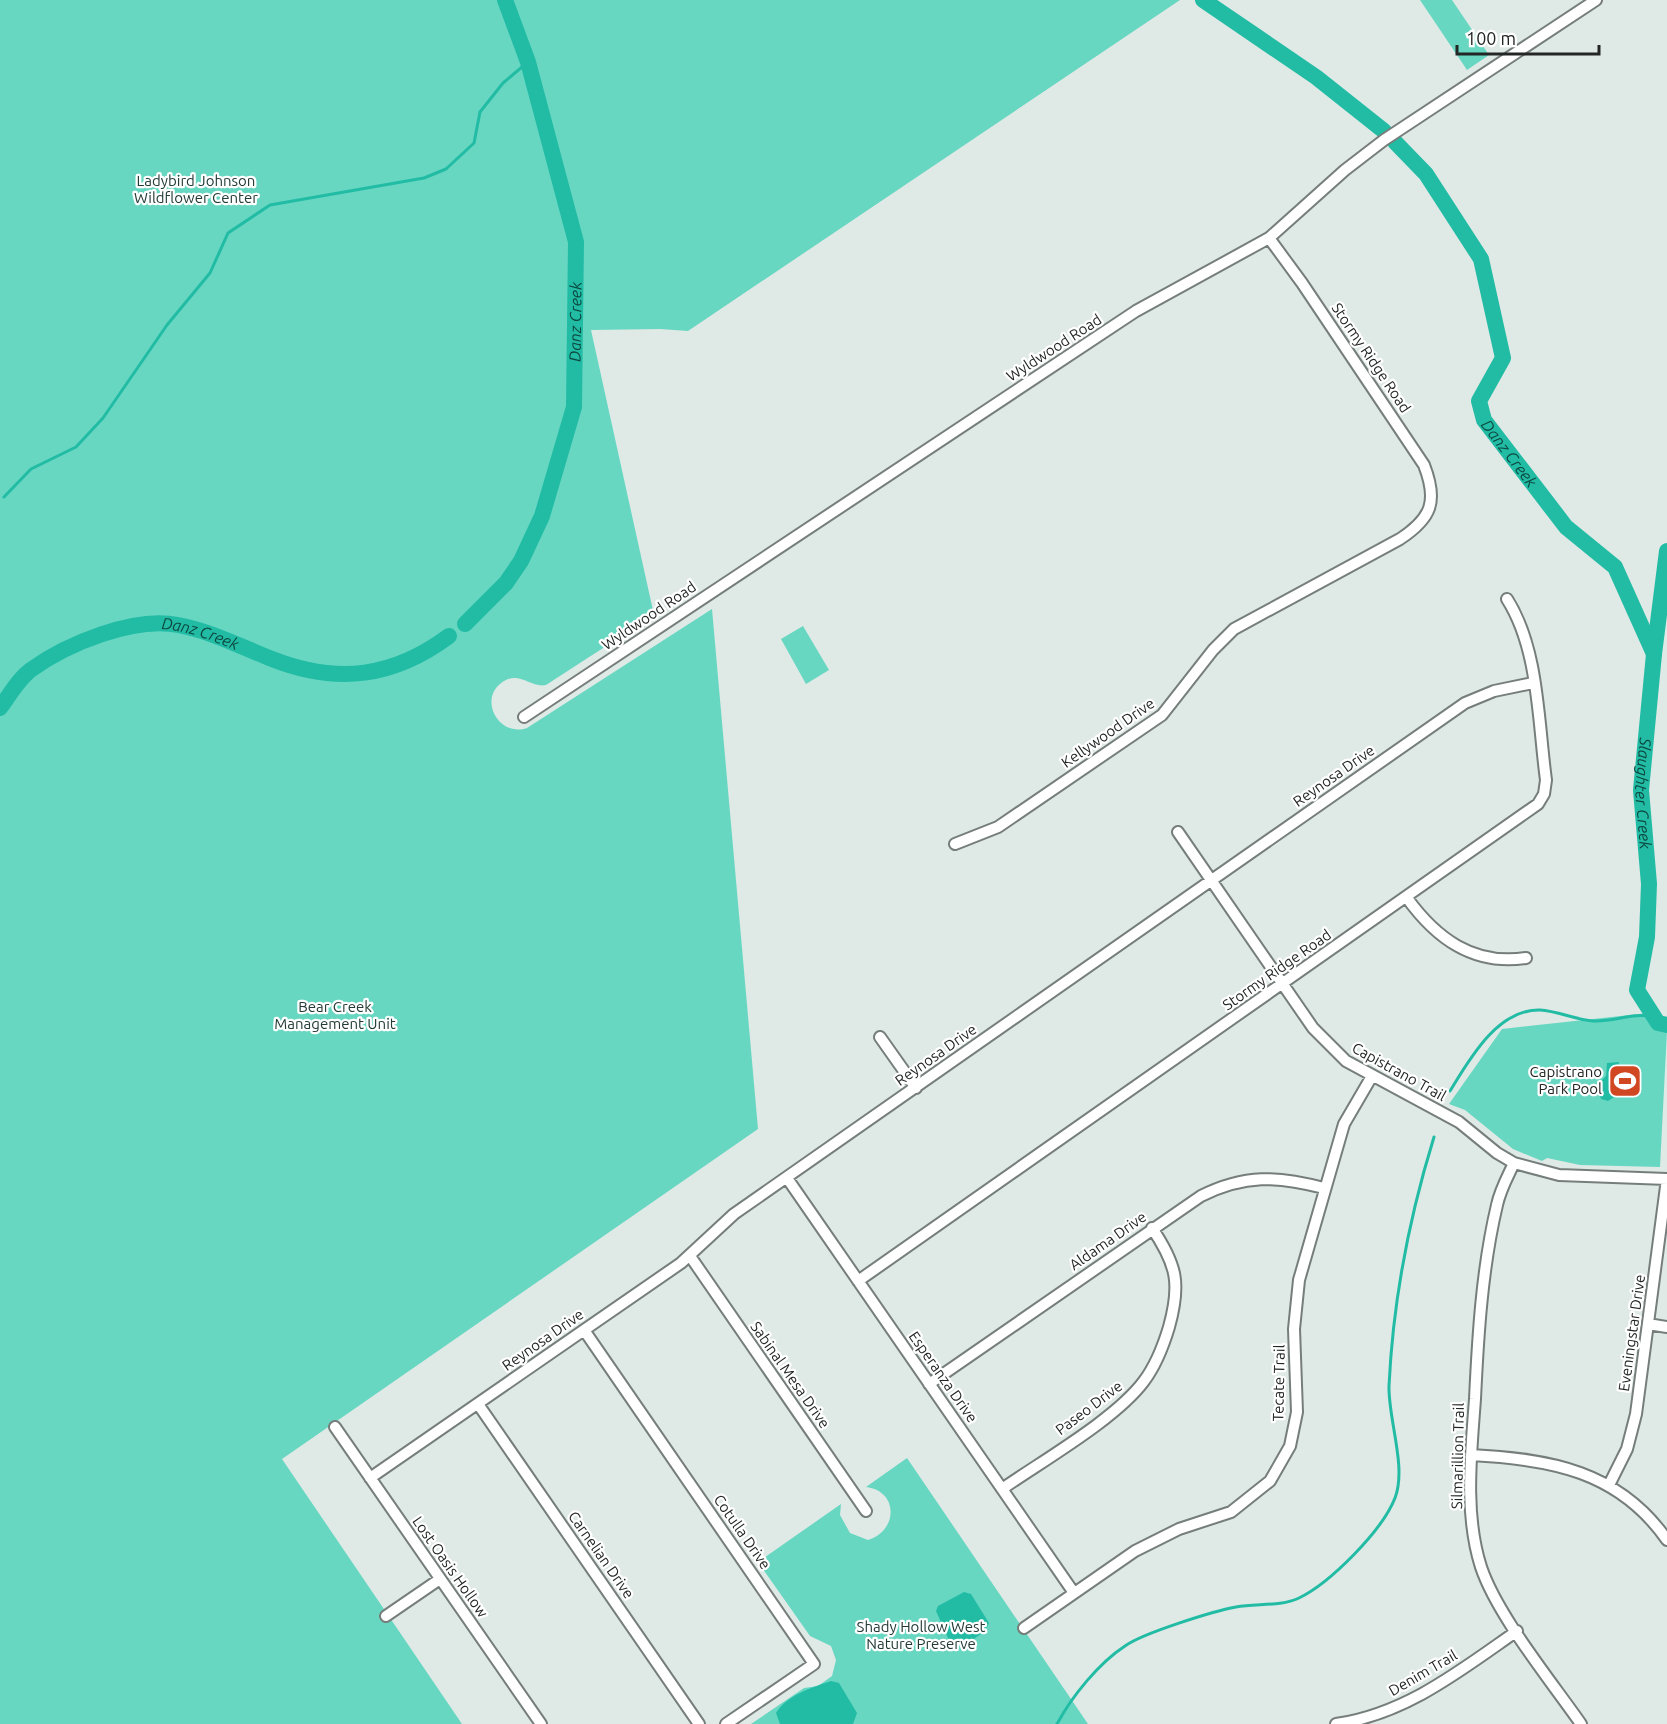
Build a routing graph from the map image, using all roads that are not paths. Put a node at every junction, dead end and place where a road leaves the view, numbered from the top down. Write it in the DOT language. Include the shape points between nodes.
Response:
graph roads {
  1 [pos="1596,0"];
  2 [pos="1269,238"];
  3 [pos="1431,502"];
  4 [pos="1507,599"];
  5 [pos="1533,683"];
  6 [pos="524,717"];
  7 [pos="1178,831"];
  8 [pos="955,844"];
  9 [pos="1211,880"];
  10 [pos="1407,898"];
  11 [pos="1526,958"];
  12 [pos="1283,984"];
  13 [pos="880,1037"];
  14 [pos="1372,1076"];
  15 [pos="916,1088"];
  16 [pos="1514,1163"];
  17 [pos="787,1178"];
  18 [pos="1667,1179"];
  19 [pos="1324,1188"];
  20 [pos="1152,1228"];
  21 [pos="690,1256"];
  22 [pos="858,1281"];
  23 [pos="1648,1324"];
  24 [pos="1667,1327"];
  25 [pos="584,1330"];
  26 [pos="929,1384"];
  27 [pos="478,1404"];
  28 [pos="335,1427"];
  29 [pos="1471,1455"];
  30 [pos="370,1478"];
  31 [pos="1608,1485"];
  32 [pos="1002,1489"];
  33 [pos="866,1511"];
  34 [pos="1667,1540"];
  35 [pos="440,1579"];
  36 [pos="1074,1593"];
  37 [pos="386,1616"];
  38 [pos="1024,1628"];
  39 [pos="1517,1631"];
  40 [pos="1382,1719"];
  41 [pos="541,1724"];
  42 [pos="699,1724"];
  43 [pos="726,1724"];
  44 [pos="1336,1724"];
  45 [pos="1581,1724"];
  1 -- 2 [label="street, Wyldwood Road" via="1384,140"];
  2 -- 3 [label="street, Stormy Ridge Road" via="1424,465 1430,478"];
  2 -- 6 [label="street, Wyldwood Road" via="1136,311"];
  3 -- 8 [label="street, Kellywood Drive" via="1424,521 1401,539 1234,629 1172,705 1124,743 998,828"];
  4 -- 5 [label="street, Stormy Ridge Road" via="1526,637"];
  5 -- 9 [label="street, Reynosa Drive" via="1494,691 1465,703"];
  5 -- 10 [label="street, Stormy Ridge Road" via="1546,780 1542,799"];
  7 -- 9 [label="street, Capistrano Trail"];
  9 -- 12 [label="street, Capistrano Trail"];
  9 -- 15 [label="street, Reynosa Drive"];
  10 -- 11 [label="street" via="1449,943 1508,961"];
  10 -- 12 [label="street, Stormy Ridge Road"];
  12 -- 14 [label="street, Capistrano Trail" via="1328,1046"];
  12 -- 22 [label="street, Stormy Ridge Road"];
  13 -- 15 [label="street"];
  14 -- 16 [label="street, Capistrano Trail" via="1459,1122"];
  14 -- 19 [label="street, Tecate Trail" via="1344,1124"];
  15 -- 17 [label="street, Reynosa Drive"];
  16 -- 18 [label="street, Capistrano Trail" via="1559,1175"];
  16 -- 29 [label="street, Silmarillion Trail" via="1493,1224 1478,1340"];
  17 -- 21 [label="street, Reynosa Drive" via="727,1220"];
  17 -- 22 [label="street, Esperanza Drive"];
  18 -- 23 [label="street, Eveningstar Drive"];
  19 -- 20 [label="street, Aldama Drive" via="1283,1179 1242,1180 1201,1196"];
  19 -- 36 [label="street, Tecate Trail" via="1299,1280 1294,1329 1294,1427 1290,1446 1270,1481 1231,1512 1179,1529 1135,1551"];
  20 -- 26 [label="street, Aldama Drive"];
  20 -- 32 [label="street, Paseo Drive" via="1170,1257 1176,1281 1175,1306 1160,1355 1134,1393 1112,1413"];
  21 -- 25 [label="street, Reynosa Drive"];
  21 -- 33 [label="street, Sabinal Mesa Drive"];
  22 -- 26 [label="street, Esperanza Drive"];
  23 -- 24 [label="street"];
  23 -- 31 [label="street, Eveningstar Drive" via="1631,1438"];
  25 -- 27 [label="street, Reynosa Drive"];
  25 -- 43 [label="street, Cotulla Drive" via="814,1664"];
  26 -- 32 [label="street, Esperanza Drive"];
  27 -- 30 [label="street, Reynosa Drive"];
  27 -- 42 [label="street, Carnelian Drive"];
  28 -- 30 [label="street, Lost Oasis Hollow"];
  29 -- 31 [label="street" via="1546,1462 1571,1468"];
  29 -- 39 [label="street, Silmarillion Trail" via="1475,1545 1488,1585"];
  30 -- 35 [label="street, Lost Oasis Hollow"];
  31 -- 34 [label="street" via="1641,1510"];
  32 -- 36 [label="street, Esperanza Drive"];
  35 -- 37 [label="street"];
  35 -- 41 [label="street, Lost Oasis Hollow"];
  36 -- 38 [label="street, Tecate Trail"];
  39 -- 40 [label="street, Denim Trail"];
  39 -- 45 [label="street, Silmarillion Trail"];
  40 -- 44 [label="street, Denim Trail"];
}
